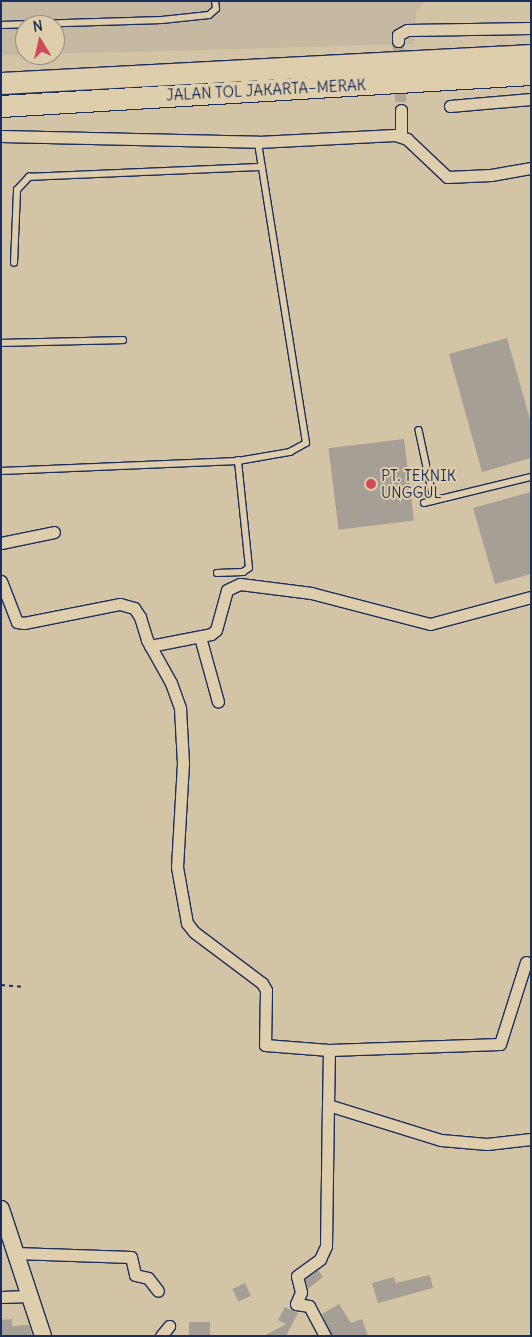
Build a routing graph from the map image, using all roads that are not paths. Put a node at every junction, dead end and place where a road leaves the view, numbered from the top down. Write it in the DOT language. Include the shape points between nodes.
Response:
graph roads {
  1 [pos="215,1"];
  2 [pos="1,25"];
  3 [pos="531,28"];
  4 [pos="398,41"];
  5 [pos="531,55"];
  6 [pos="531,74"];
  7 [pos="1,83"];
  8 [pos="531,99"];
  9 [pos="1,106"];
  10 [pos="450,106"];
  11 [pos="401,110"];
  12 [pos="1,136"];
  13 [pos="401,136"];
  14 [pos="258,142"];
  15 [pos="262,167"];
  16 [pos="531,168"];
  17 [pos="14,263"];
  18 [pos="123,340"];
  19 [pos="1,343"];
  20 [pos="419,430"];
  21 [pos="238,461"];
  22 [pos="1,471"];
  23 [pos="531,476"];
  24 [pos="434,500"];
  25 [pos="424,503"];
  26 [pos="54,532"];
  27 [pos="1,543"];
  28 [pos="216,573"];
  29 [pos="1,581"];
  30 [pos="531,597"];
  31 [pos="200,637"];
  32 [pos="150,646"];
  33 [pos="218,702"];
  34 [pos="526,962"];
  35 [pos="329,1050"];
  36 [pos="328,1105"];
  37 [pos="531,1139"];
  38 [pos="1,1210"];
  39 [pos="15,1253"];
  40 [pos="158,1291"];
  41 [pos="29,1296"];
  42 [pos="1,1297"];
  43 [pos="169,1326"];
  44 [pos="43,1336"];
  45 [pos="161,1336"];
  46 [pos="325,1336"];
  1 -- 2 [label="lane" via="214,12 200,16"];
  3 -- 4 [label="street" via="406,30 398,35"];
  5 -- 7 [label="highway, JALAN TOL JAKARTA–MERAK"];
  6 -- 9 [label="highway, JALAN TOL JAKARTA–MERAK"];
  8 -- 10 [label="street"];
  11 -- 13 [label="street"];
  12 -- 14 [label="street"];
  13 -- 14 [label="street"];
  13 -- 16 [label="street" via="447,177 491,175"];
  14 -- 15 [label="lane"];
  15 -- 17 [label="lane" via="29,177 17,190"];
  15 -- 21 [label="lane" via="307,436 306,443 290,452"];
  18 -- 19 [label="lane"];
  20 -- 24 [label="lane"];
  21 -- 22 [label="lane"];
  21 -- 28 [label="lane" via="249,568 243,572"];
  23 -- 24 [label="lane"];
  24 -- 25 [label="lane"];
  26 -- 27 [label="street"];
  29 -- 32 [label="street" via="17,622 128,606 140,617"];
  30 -- 31 [label="street" via="430,624 311,593 240,584 226,590 216,630"];
  31 -- 32 [label="street"];
  31 -- 33 [label="street"];
  32 -- 35 [label="street" via="171,683 180,708 183,763 178,867 187,923 194,932 262,983 266,990 265,1045"];
  34 -- 35 [label="street" via="500,1044"];
  35 -- 36 [label="street"];
  36 -- 37 [label="street" via="441,1140 487,1144"];
  36 -- 46 [label="street" via="326,1246 320,1259 297,1276 301,1292 296,1304 309,1306"];
  38 -- 39 [label="main road"];
  39 -- 40 [label="street" via="131,1257 134,1275 148,1278"];
  39 -- 41 [label="main road"];
  41 -- 42 [label="street"];
  41 -- 44 [label="main road"];
  43 -- 45 [label="street"];
}
